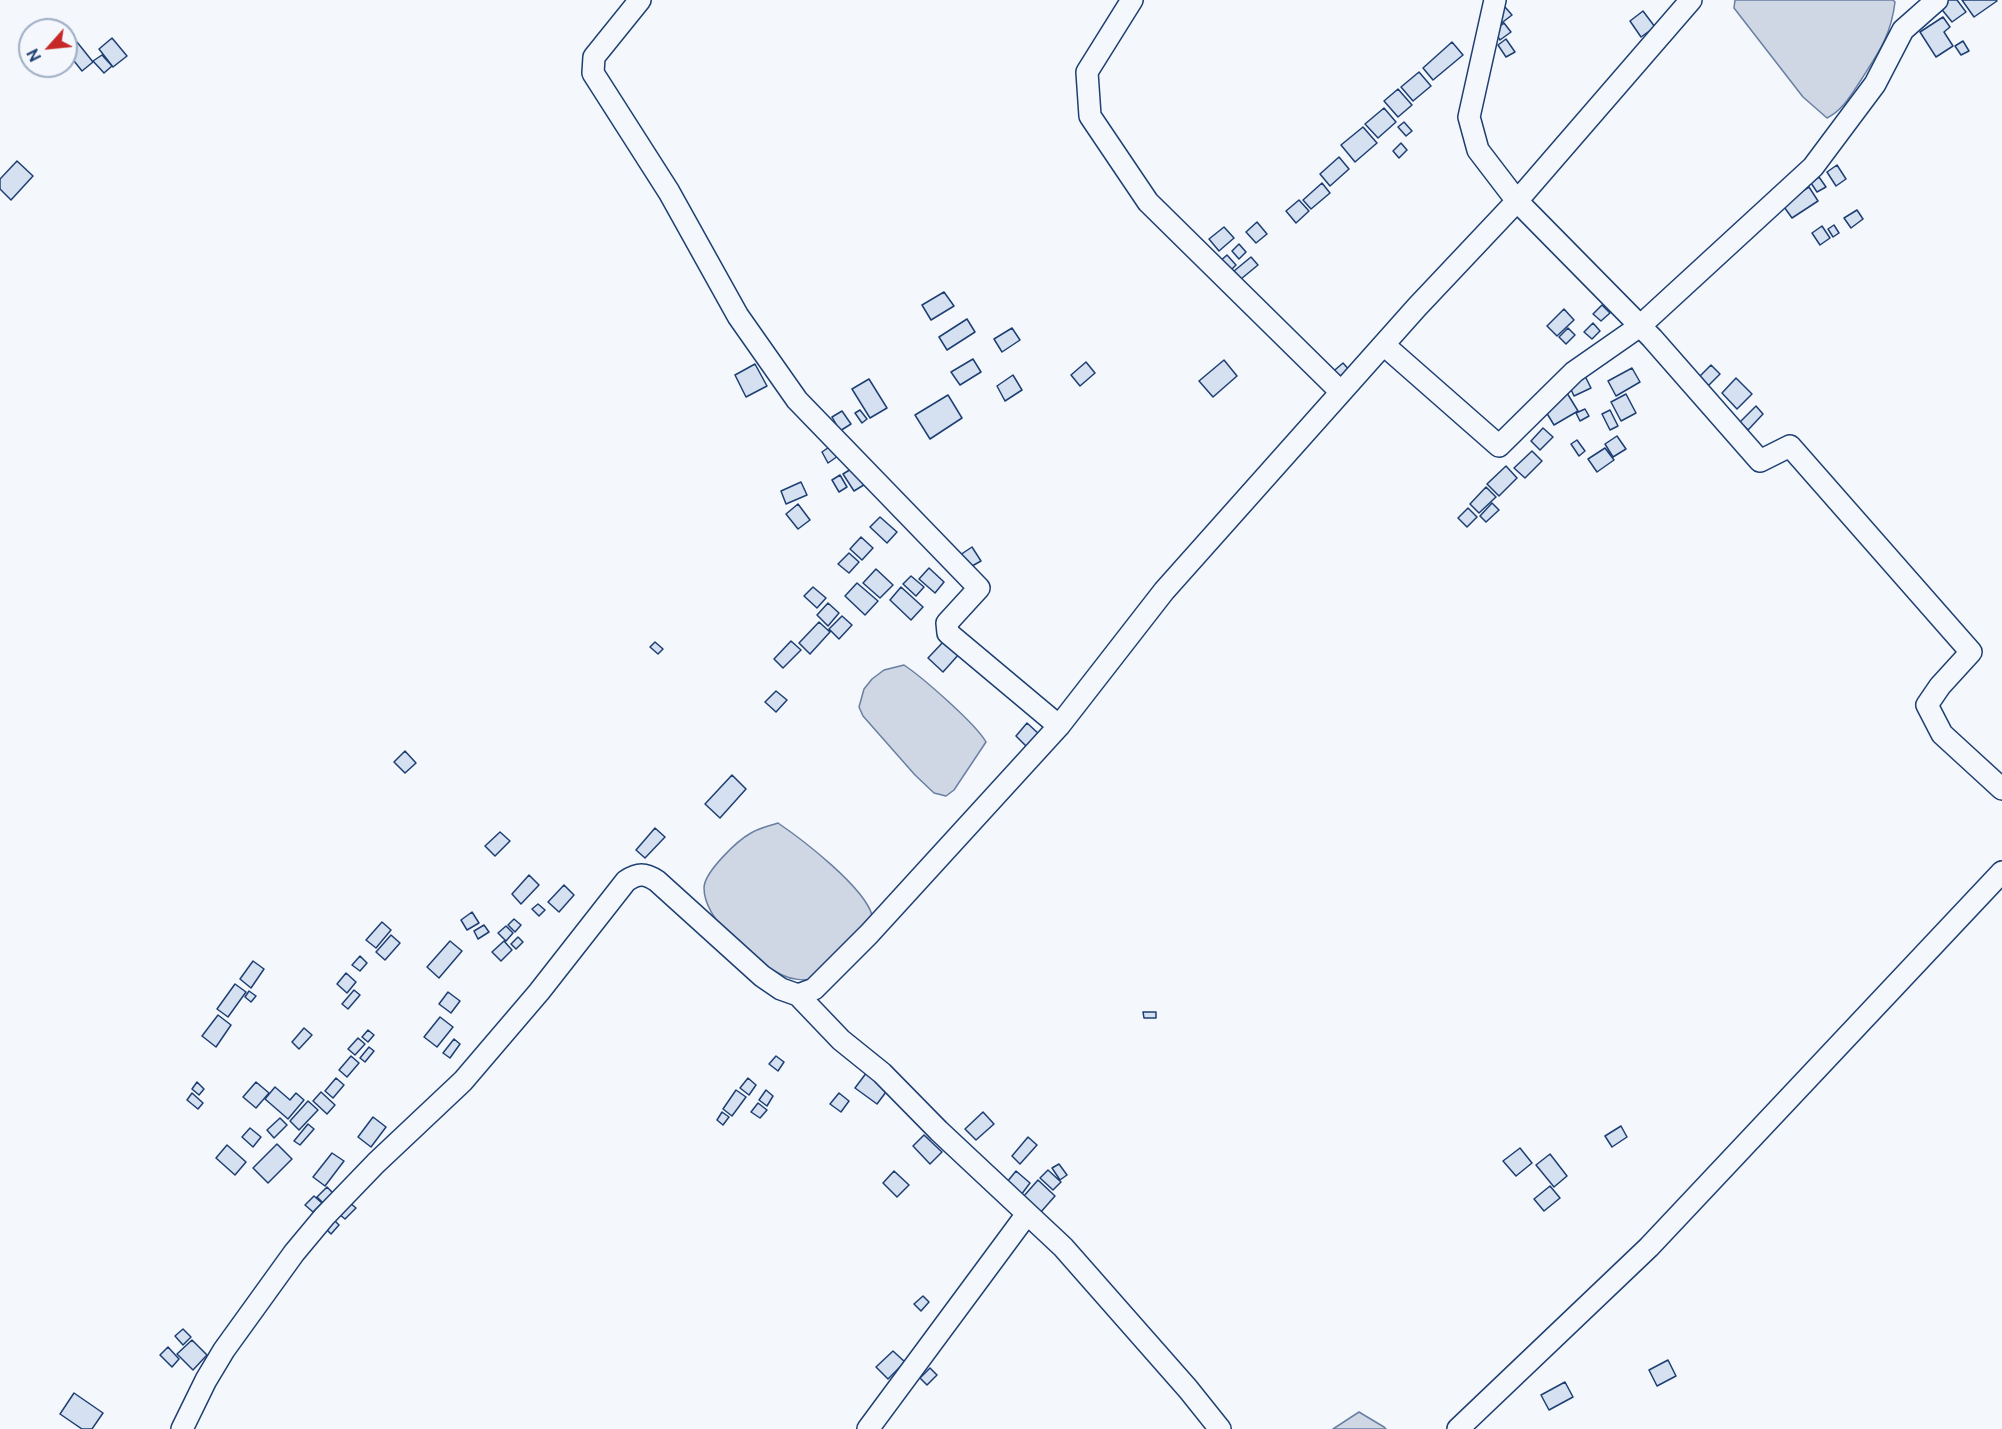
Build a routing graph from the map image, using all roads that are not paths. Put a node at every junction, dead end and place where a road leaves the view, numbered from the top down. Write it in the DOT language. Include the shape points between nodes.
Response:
graph roads {
  1 [pos="640,0"];
  2 [pos="1132,0"];
  3 [pos="1495,0"];
  4 [pos="1691,0"];
  5 [pos="1937,0"];
  6 [pos="1517,201"];
  7 [pos="1640,326"];
  8 [pos="1384,345"];
  9 [pos="1341,392"];
  10 [pos="1059,726"];
  11 [pos="2002,789"];
  12 [pos="2002,872"];
  13 [pos="798,995"];
  14 [pos="1027,1214"];
  15 [pos="182,1429"];
  16 [pos="868,1429"];
  17 [pos="1220,1429"];
  18 [pos="1458,1429"];
  1 -- 10 [label="street" via="594,57 593,73 669,192 738,316 797,400 979,588 947,623 948,633"];
  2 -- 9 [label="street" via="1087,72 1090,116 1148,202"];
  3 -- 6 [label="street" via="1469,117 1478,150"];
  4 -- 6 [label="street"];
  5 -- 7 [label="street" via="1903,30 1875,84 1813,166"];
  6 -- 7 [label="street"];
  6 -- 8 [label="street"];
  7 -- 8 [label="street" via="1574,372 1499,446"];
  7 -- 11 [label="street" via="1760,461 1790,446 1971,652 1927,705 1942,734"];
  8 -- 9 [label="street"];
  9 -- 10 [label="street" via="1164,591"];
  10 -- 13 [label="street" via="869,934 814,989"];
  12 -- 18 [label="street" via="1649,1247"];
  13 -- 14 [label="street" via="841,1041 882,1073"];
  13 -- 15 [label="street" via="762,976 657,881 646,874 635,874 463,1081 376,1162 294,1253 224,1350"];
  14 -- 16 [label="street"];
  14 -- 17 [label="street" via="1063,1247"];
}
